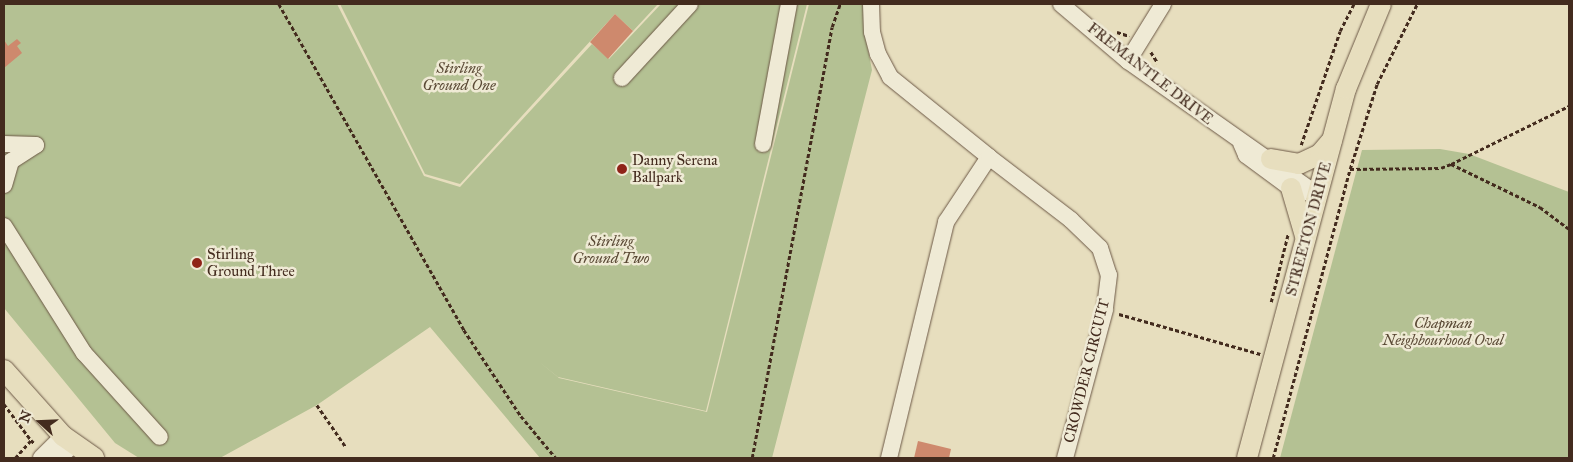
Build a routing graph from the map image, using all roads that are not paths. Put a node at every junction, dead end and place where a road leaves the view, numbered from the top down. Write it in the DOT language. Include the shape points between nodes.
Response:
graph roads {
  1 [pos="690,4"];
  2 [pos="789,4"];
  3 [pos="871,4"];
  4 [pos="1061,4"];
  5 [pos="1163,4"];
  6 [pos="1382,4"];
  7 [pos="1128,61"];
  8 [pos="622,78"];
  9 [pos="1333,139"];
  10 [pos="4,144"];
  11 [pos="763,144"];
  12 [pos="1241,144"];
  13 [pos="989,156"];
  14 [pos="1271,160"];
  15 [pos="4,185"];
  16 [pos="1291,188"];
  17 [pos="1316,201"];
  18 [pos="4,226"];
  19 [pos="1297,236"];
  20 [pos="4,370"];
  21 [pos="160,437"];
  22 [pos="68,440"];
  23 [pos="41,458"];
  24 [pos="58,458"];
  25 [pos="94,458"];
  26 [pos="889,458"];
  27 [pos="1065,458"];
  28 [pos="1247,458"];
  1 -- 8 [label="street"];
  2 -- 11 [label="street"];
  3 -- 13 [label="street, CROWDER CIRCUIT" via="872,32 890,78"];
  4 -- 7 [label="street, FREMANTLE DRIVE"];
  5 -- 7 [label="street"];
  6 -- 9 [label="main road, STREETON DRIVE" via="1349,81"];
  7 -- 12 [label="street, FREMANTLE DRIVE"];
  9 -- 14 [label="main road" via="1320,154 1299,164"];
  9 -- 17 [label="main road, STREETON DRIVE"];
  10 -- 15 [label="street" via="36,145 11,161"];
  12 -- 14 [label="street, FREMANTLE DRIVE" via="1252,146"];
  12 -- 16 [label="street, FREMANTLE DRIVE" via="1246,155"];
  13 -- 26 [label="street" via="946,222"];
  13 -- 27 [label="street, CROWDER CIRCUIT" via="1072,220 1100,248 1109,275 1105,310"];
  14 -- 17 [label="street, FREMANTLE DRIVE"];
  16 -- 17 [label="street, FREMANTLE DRIVE"];
  16 -- 19 [label="main road"];
  17 -- 19 [label="main road, STREETON DRIVE"];
  18 -- 21 [label="street" via="84,353"];
  19 -- 28 [label="main road, STREETON DRIVE"];
  20 -- 22 [label="main road"];
  22 -- 23 [label="street"];
  22 -- 24 [label="street"];
  22 -- 25 [label="main road"];
}
